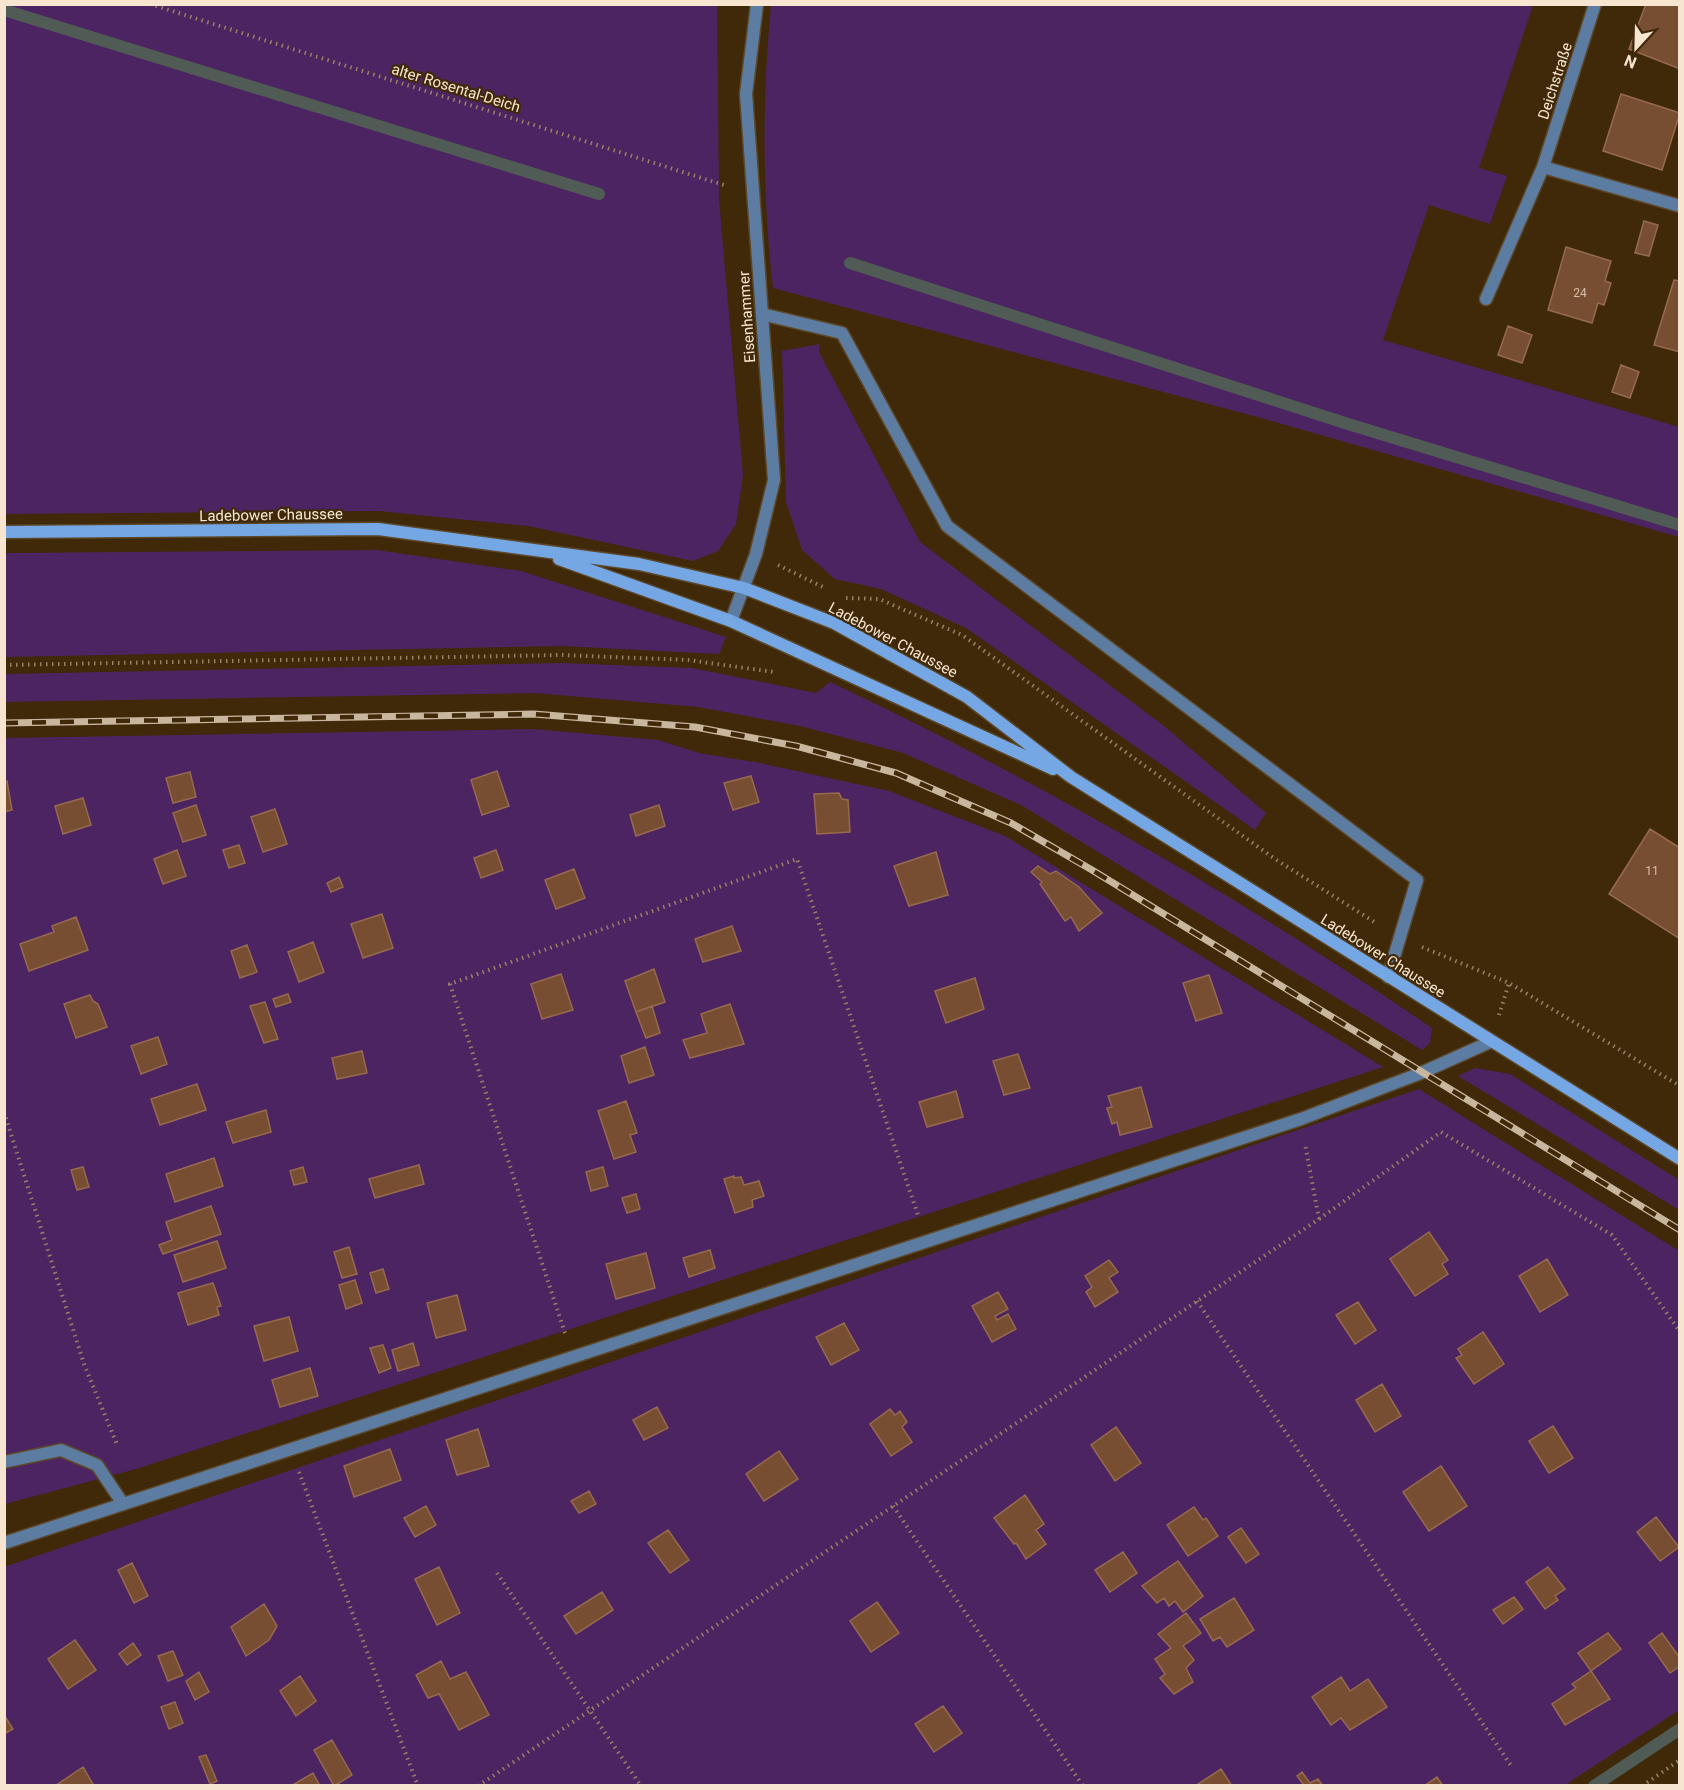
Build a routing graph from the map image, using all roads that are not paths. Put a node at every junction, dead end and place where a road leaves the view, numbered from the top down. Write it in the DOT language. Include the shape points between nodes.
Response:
graph roads {
  1 [pos="757,4"];
  2 [pos="1595,4"];
  3 [pos="1544,167"];
  4 [pos="1680,206"];
  5 [pos="1486,299"];
  6 [pos="762,314"];
  7 [pos="4,532"];
  8 [pos="536,551"];
  9 [pos="744,588"];
  10 [pos="731,621"];
  11 [pos="1071,777"];
  12 [pos="1388,977"];
  13 [pos="1490,1042"];
  14 [pos="1680,1159"];
  15 [pos="4,1462"];
  16 [pos="123,1504"];
  17 [pos="4,1543"];
  1 -- 6 [label="street, Eisenhammer" via="746,94"];
  2 -- 3 [label="street, Deichstraße"];
  3 -- 4 [label="street"];
  3 -- 5 [label="street, Deichstraße"];
  6 -- 9 [label="street, Eisenhammer" via="774,480"];
  6 -- 12 [label="street" via="842,333 947,526 1417,880"];
  7 -- 8 [label="street, Ladebower Chaussee" via="378,529"];
  8 -- 9 [label="street, Ladebower Chaussee" via="639,564"];
  8 -- 10 [label="street, Ladebower Chaussee"];
  9 -- 10 [label="street, Eisenhammer"];
  9 -- 11 [label="street, Ladebower Chaussee" via="834,623 913,665 967,697"];
  10 -- 11 [label="street, Ladebower Chaussee"];
  11 -- 12 [label="street, Ladebower Chaussee"];
  12 -- 13 [label="street, Ladebower Chaussee"];
  13 -- 14 [label="street, Ladebower Chaussee"];
  13 -- 16 [label="street" via="1421,1074 1301,1119"];
  15 -- 16 [label="street" via="62,1449 97,1465"];
  16 -- 17 [label="street"];
}
